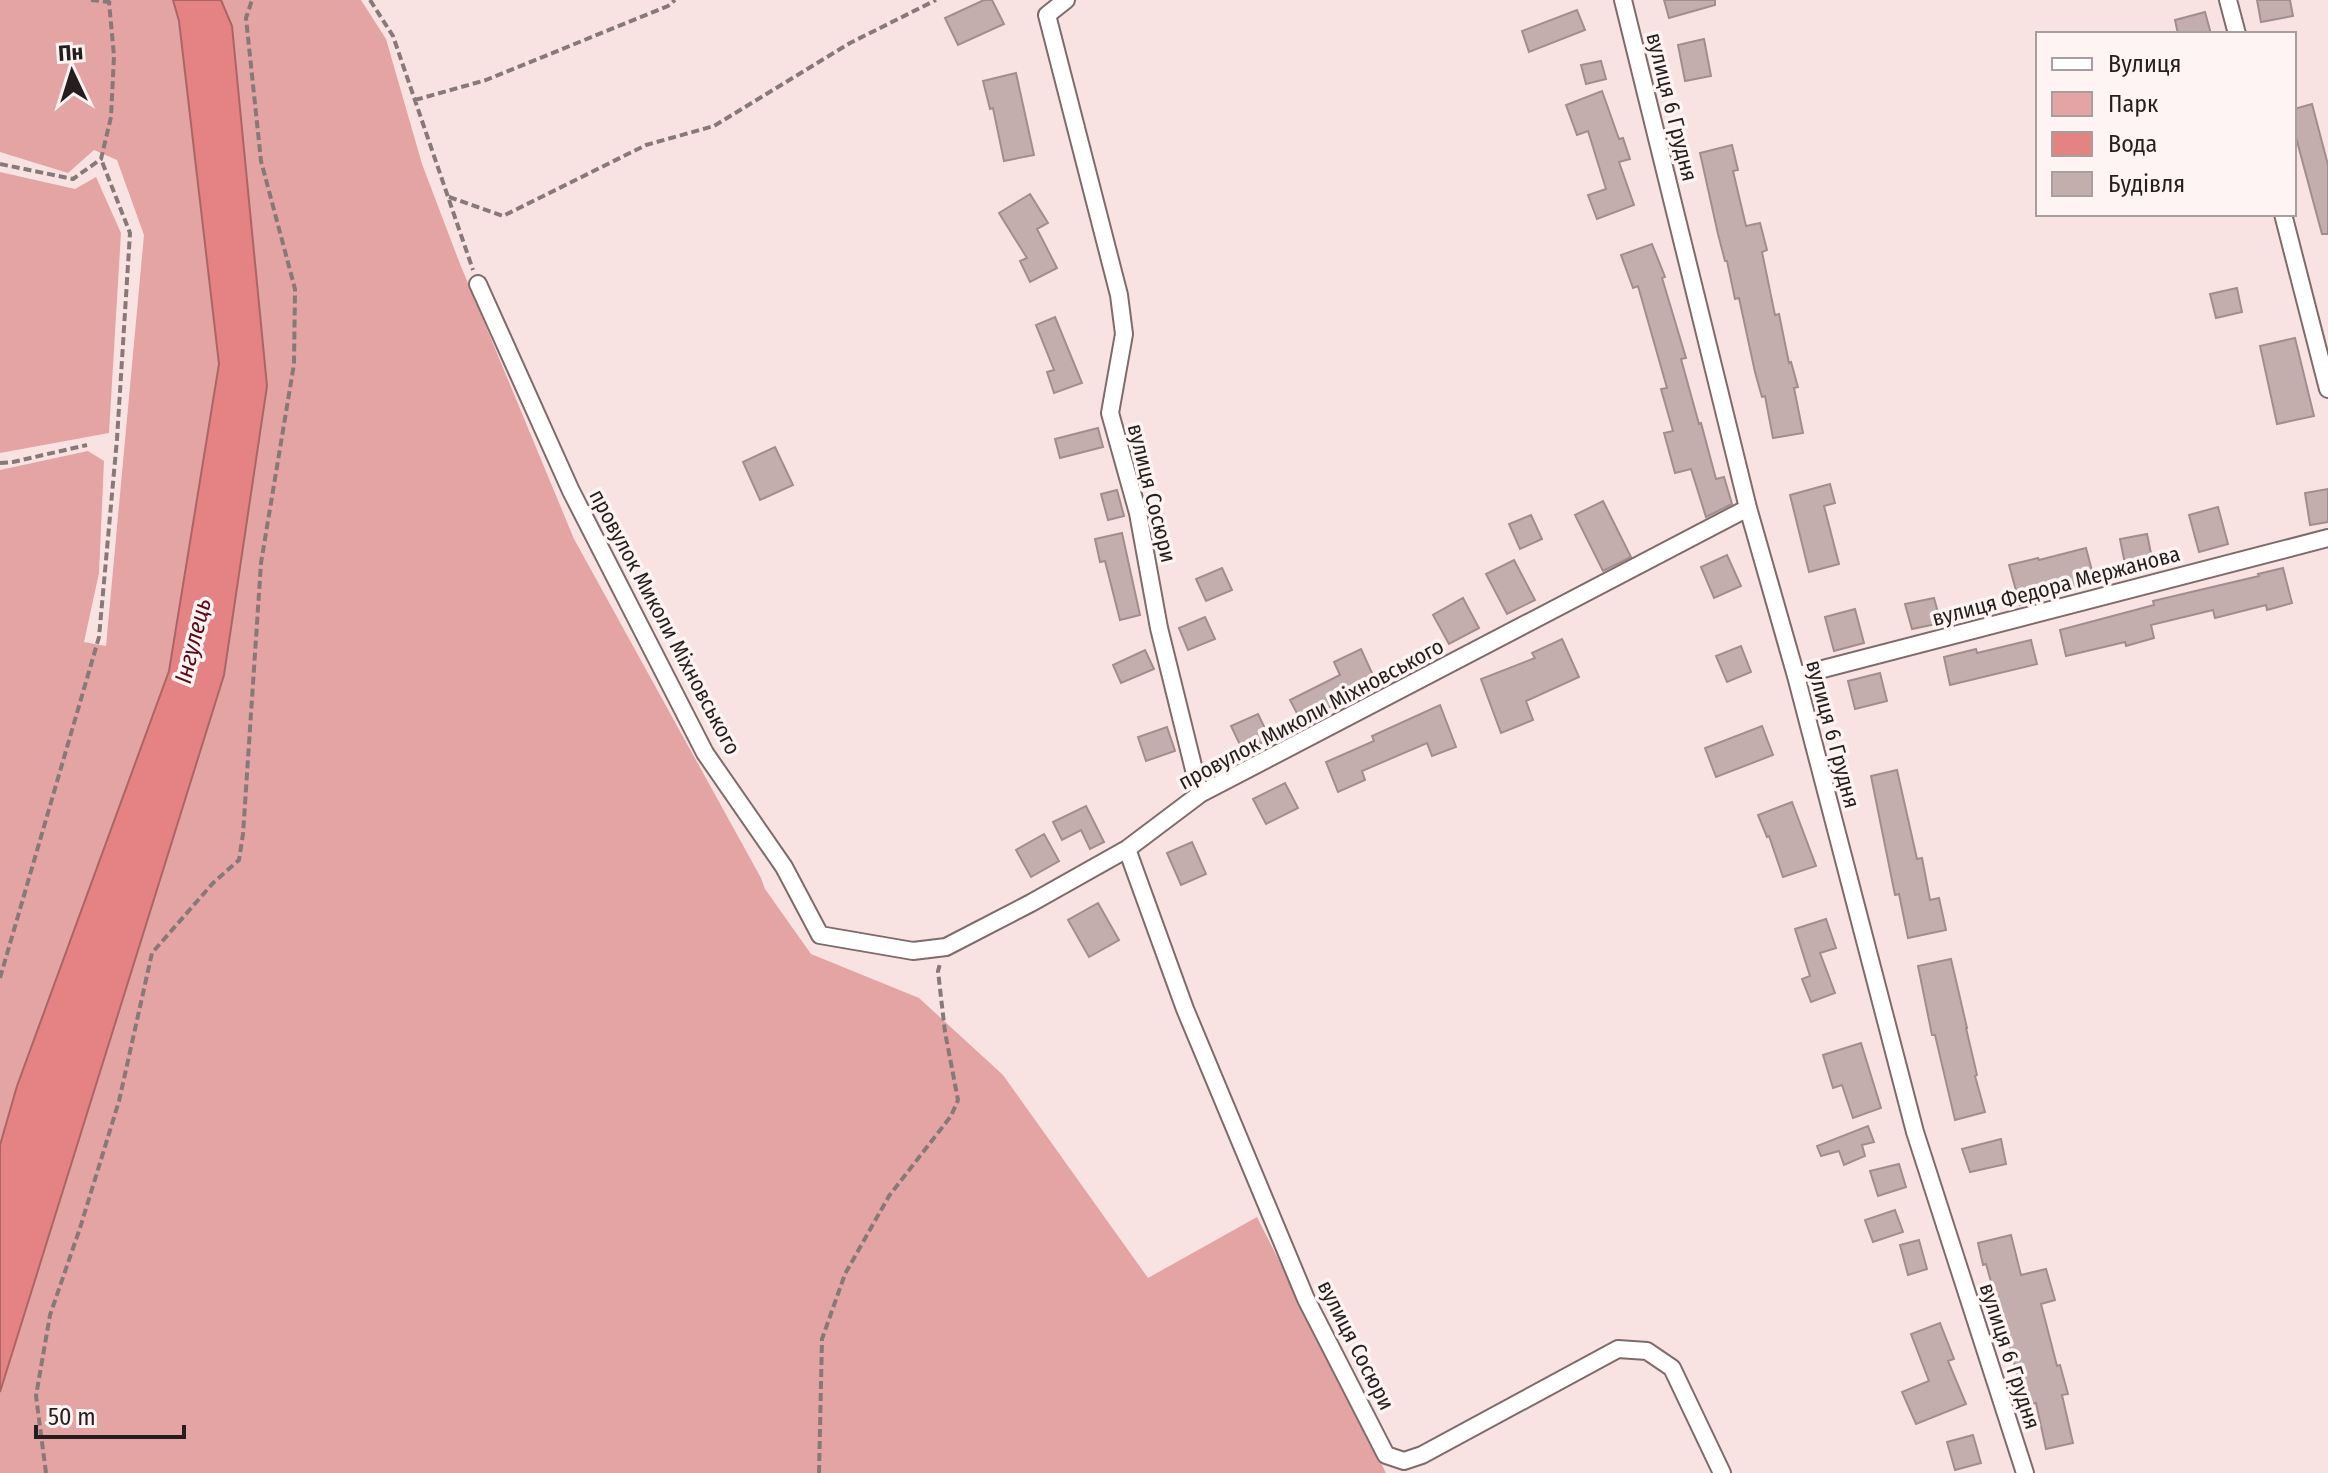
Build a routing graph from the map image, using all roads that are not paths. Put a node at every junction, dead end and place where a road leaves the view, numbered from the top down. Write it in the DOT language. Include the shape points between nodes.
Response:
graph roads {
  1 [pos="1066,0"];
  2 [pos="1623,0"];
  3 [pos="2228,0"];
  4 [pos="2236,32"];
  5 [pos="2284,216"];
  6 [pos="478,284"];
  7 [pos="2328,389"];
  8 [pos="1748,508"];
  9 [pos="2328,538"];
  10 [pos="1796,676"];
  11 [pos="1200,794"];
  12 [pos="1127,849"];
  13 [pos="1722,1473"];
  14 [pos="2025,1473"];
  1 -- 11 [label="street, вулиця Сосюри" via="1047,15 1119,295 1124,334 1110,413 1138,513 1159,628"];
  2 -- 8 [label="street, вулиця 6 Грудня"];
  3 -- 4 [label="street"];
  5 -- 7 [label="street"];
  6 -- 12 [label="street, провулок Миколи Міхновського" via="571,491 705,753 784,867 820,935 913,951 946,947"];
  8 -- 10 [label="street, вулиця 6 Грудня"];
  8 -- 11 [label="street, провулок Миколи Міхновського"];
  9 -- 10 [label="street, вулиця Федора Мержанова"];
  10 -- 14 [label="street, вулиця 6 Грудня" via="1915,1132"];
  11 -- 12 [label="street, провулок Миколи Міхновського"];
  12 -- 13 [label="street, вулиця Сосюри" via="1185,1009 1306,1299 1386,1455 1404,1461 1422,1455 1618,1349 1647,1351 1672,1368"];
}
